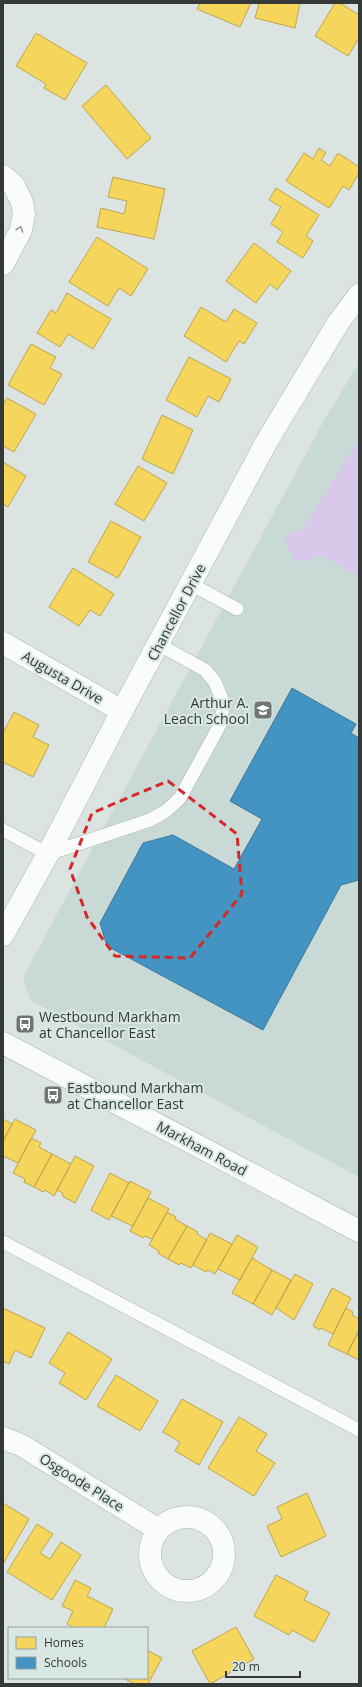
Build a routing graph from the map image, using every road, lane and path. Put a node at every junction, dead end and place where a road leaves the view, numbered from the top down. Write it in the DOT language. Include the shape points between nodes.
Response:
graph roads {
  1 [pos="3,176"];
  2 [pos="3,264"];
  3 [pos="359,295"];
  4 [pos="191,584"];
  5 [pos="237,609"];
  6 [pos="3,643"];
  7 [pos="158,644"];
  8 [pos="122,711"];
  9 [pos="3,830"];
  10 [pos="48,854"];
  11 [pos="3,935"];
  12 [pos="3,1043"];
  13 [pos="359,1231"];
  14 [pos="3,1242"];
  15 [pos="359,1430"];
  16 [pos="3,1438"];
  17 [pos="159,1530"];
  2 -- 1 [label="street, one-way" via="21,230 24,214 22,202 14,186"];
  3 -- 4 [label="street, Chancellor Drive" via="338,323 267,441"];
  4 -- 5 [label="lane"];
  4 -- 7 [label="street, Chancellor Drive"];
  6 -- 8 [label="street, Augusta Drive"];
  7 -- 8 [label="street, Chancellor Drive"];
  7 -- 10 [label="lane" via="205,670 215,682 223,702 221,723 180,798 166,811 150,820"];
  8 -- 10 [label="street, Chancellor Drive"];
  9 -- 10 [label="lane"];
  10 -- 11 [label="street, Chancellor Drive"];
  12 -- 13 [label="street, Markham Road"];
  14 -- 15 [label="lane"];
  16 -- 17 [label="street, Osgoode Place" via="21,1445"];
}
